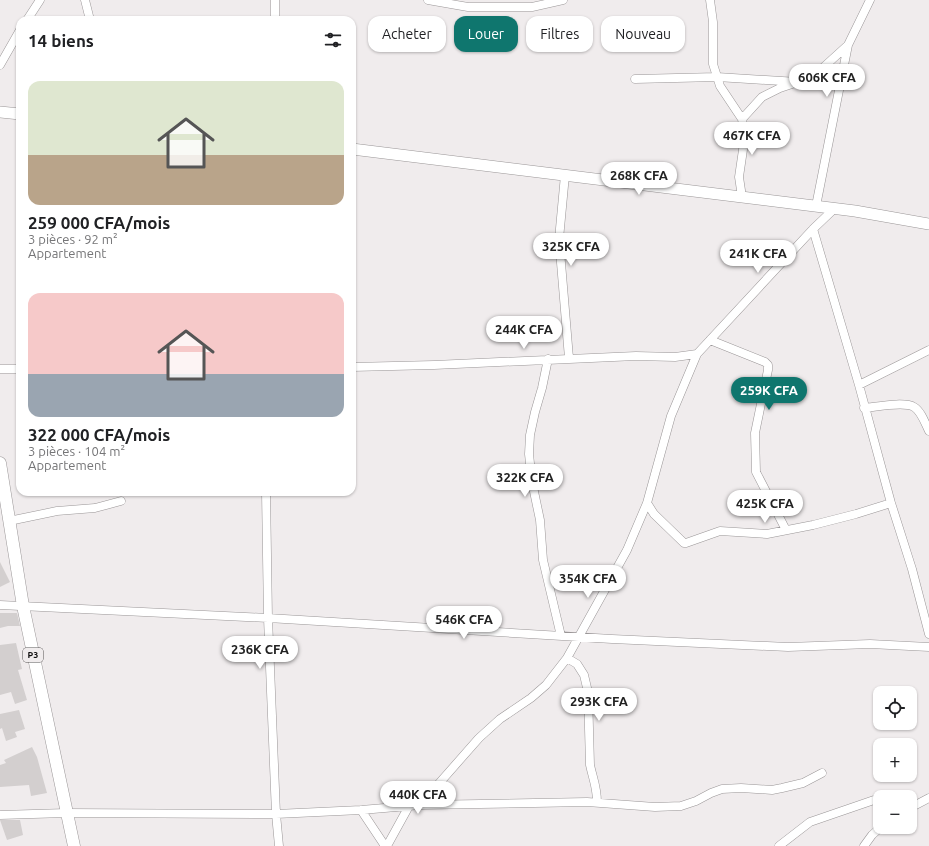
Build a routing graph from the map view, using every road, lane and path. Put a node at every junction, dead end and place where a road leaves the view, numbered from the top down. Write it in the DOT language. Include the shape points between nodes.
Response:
graph roads {
  1 [pos="40,0"];
  2 [pos="86,0"];
  3 [pos="275,0"];
  4 [pos="428,0"];
  5 [pos="562,0"];
  6 [pos="710,0"];
  7 [pos="870,0"];
  8 [pos="29,16"];
  9 [pos="89,16"];
  10 [pos="275,16"];
  11 [pos="16,37"];
  12 [pos="848,45"];
  13 [pos="0,65"];
  14 [pos="717,77"];
  15 [pos="635,79"];
  16 [pos="798,82"];
  17 [pos="0,112"];
  18 [pos="16,114"];
  19 [pos="742,119"];
  20 [pos="356,149"];
  21 [pos="565,175"];
  22 [pos="742,197"];
  23 [pos="816,206"];
  24 [pos="834,209"];
  25 [pos="929,224"];
  26 [pos="813,229"];
  27 [pos="710,340"];
  28 [pos="929,350"];
  29 [pos="697,354"];
  30 [pos="569,358"];
  31 [pos="548,359"];
  32 [pos="356,366"];
  33 [pos="0,369"];
  34 [pos="16,369"];
  35 [pos="859,385"];
  36 [pos="864,408"];
  37 [pos="929,431"];
  38 [pos="0,463"];
  39 [pos="266,496"];
  40 [pos="121,501"];
  41 [pos="891,503"];
  42 [pos="647,504"];
  43 [pos="9,521"];
  44 [pos="786,530"];
  45 [pos="0,605"];
  46 [pos="23,606"];
  47 [pos="268,618"];
  48 [pos="929,634"];
  49 [pos="561,636"];
  50 [pos="579,637"];
  51 [pos="929,647"];
  52 [pos="567,658"];
  53 [pos="822,773"];
  54 [pos="929,798"];
  55 [pos="873,800"];
  56 [pos="597,802"];
  57 [pos="917,804"];
  58 [pos="420,805"];
  59 [pos="409,806"];
  60 [pos="361,810"];
  61 [pos="66,813"];
  62 [pos="276,814"];
  63 [pos="0,815"];
  64 [pos="873,834"];
  65 [pos="74,846"];
  66 [pos="279,846"];
  67 [pos="386,846"];
  68 [pos="779,846"];
  69 [pos="864,846"];
  1 -- 8 [label="street"];
  2 -- 9 [label="street"];
  3 -- 10 [label="street"];
  4 -- 5 [label="street" via="468,7 532,7"];
  6 -- 14 [label="street" via="713,22 712,64"];
  7 -- 12 [label="street"];
  11 -- 13 [label="street"];
  12 -- 16 [label="street" via="816,74"];
  12 -- 23 [label="street"];
  14 -- 15 [label="street"];
  14 -- 16 [label="street"];
  14 -- 19 [label="street"];
  16 -- 19 [label="street" via="762,97"];
  17 -- 18 [label="main road"];
  19 -- 22 [label="street" via="745,136 739,177"];
  20 -- 21 [label="main road"];
  21 -- 22 [label="main road"];
  21 -- 30 [label="street" via="559,239"];
  22 -- 23 [label="main road"];
  23 -- 24 [label="main road"];
  24 -- 25 [label="main road"];
  24 -- 26 [label="street"];
  26 -- 27 [label="street"];
  26 -- 35 [label="street"];
  27 -- 29 [label="street"];
  27 -- 44 [label="street" via="768,365 755,433 756,472"];
  28 -- 35 [label="street"];
  29 -- 30 [label="street" via="675,357"];
  29 -- 42 [label="street" via="671,416"];
  30 -- 31 [label="street"];
  31 -- 32 [label="street"];
  31 -- 49 [label="street" via="530,435 529,454 540,520 543,560"];
  33 -- 34 [label="street"];
  35 -- 36 [label="street"];
  36 -- 37 [label="street" via="901,404 913,406"];
  36 -- 41 [label="street"];
  38 -- 43 [label="main road, P3"];
  39 -- 47 [label="street"];
  40 -- 43 [label="street" via="95,508 58,511"];
  41 -- 44 [label="street"];
  41 -- 48 [label="street"];
  42 -- 44 [label="street" via="684,543 720,531 767,534"];
  42 -- 50 [label="street" via="627,550"];
  43 -- 46 [label="main road, P3"];
  45 -- 46 [label="street"];
  46 -- 47 [label="street"];
  46 -- 61 [label="main road, P3"];
  47 -- 49 [label="street"];
  47 -- 62 [label="street"];
  49 -- 50 [label="street"];
  50 -- 51 [label="street" via="788,647 870,644"];
  50 -- 52 [label="street"];
  52 -- 56 [label="street" via="577,664 584,675 588,692 590,765 596,783"];
  52 -- 58 [label="street" via="546,685 479,738"];
  53 -- 56 [label="street" via="803,783 772,790 722,789 681,806"];
  54 -- 57 [label="street"];
  55 -- 68 [label="street" via="810,822"];
  56 -- 58 [label="street"];
  58 -- 59 [label="street"];
  59 -- 60 [label="street"];
  59 -- 67 [label="street"];
  60 -- 62 [label="street"];
  60 -- 67 [label="street"];
  61 -- 62 [label="street"];
  61 -- 63 [label="street"];
  61 -- 65 [label="main road, P3"];
  62 -- 66 [label="street"];
  64 -- 69 [label="street"];
}
